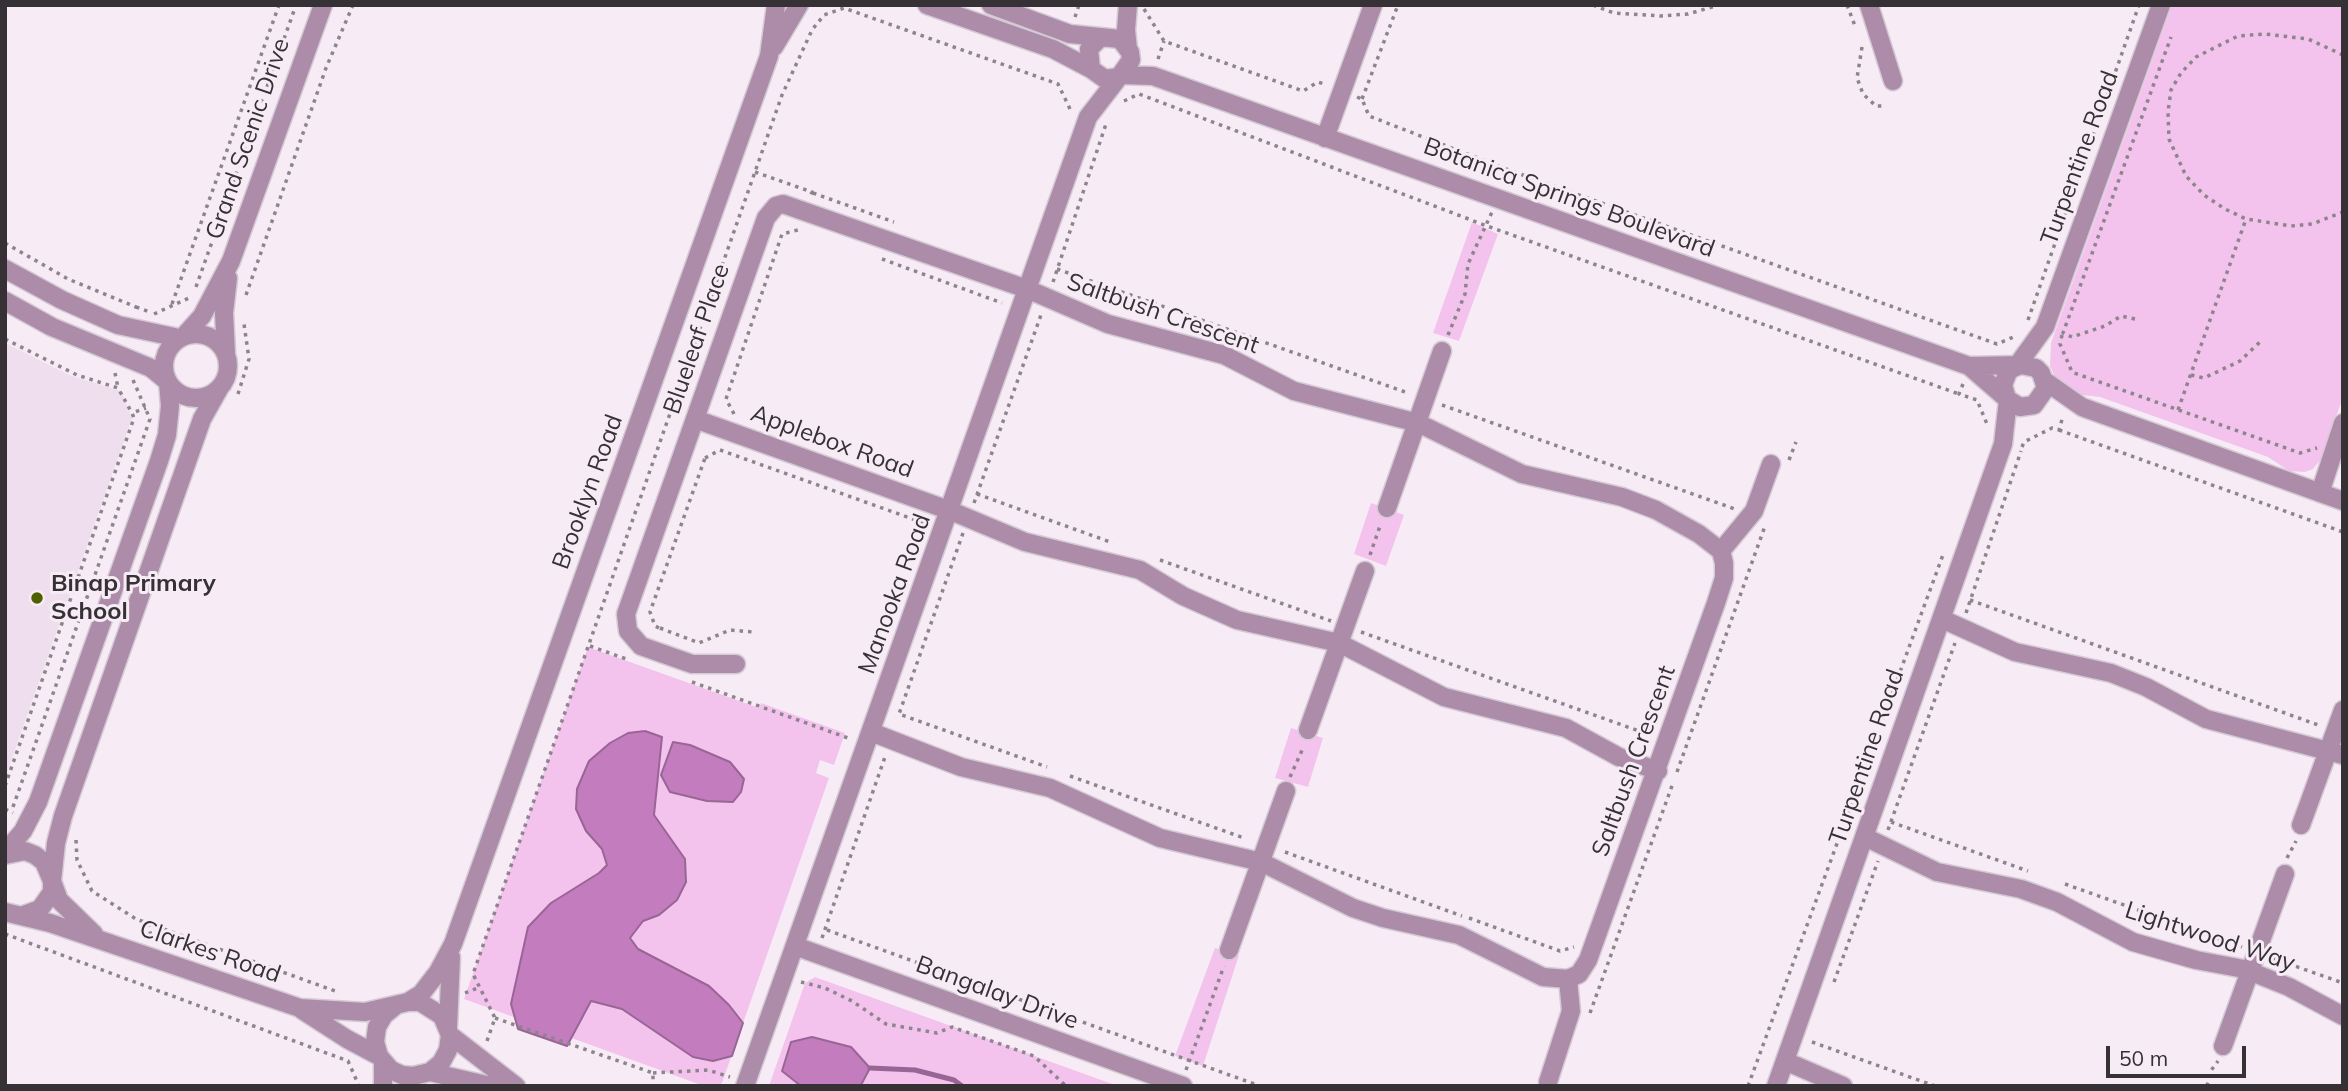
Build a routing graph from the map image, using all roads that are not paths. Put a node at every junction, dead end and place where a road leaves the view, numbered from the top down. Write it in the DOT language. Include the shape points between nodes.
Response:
graph roads {
  1 [pos="325,5"];
  2 [pos="776,5"];
  3 [pos="799,5"];
  4 [pos="927,5"];
  5 [pos="991,5"];
  6 [pos="1373,5"];
  7 [pos="1869,5"];
  8 [pos="2161,5"];
  9 [pos="1129,6"];
  10 [pos="1100,38"];
  11 [pos="1129,51"];
  12 [pos="769,56"];
  13 [pos="1091,70"];
  14 [pos="1120,76"];
  15 [pos="1153,76"];
  16 [pos="1893,81"];
  17 [pos="1088,117"];
  18 [pos="1325,138"];
  19 [pos="231,261"];
  20 [pos="5,270"];
  21 [pos="1027,289"];
  22 [pos="5,301"];
  23 [pos="2036,324"];
  24 [pos="182,337"];
  25 [pos="1442,351"];
  26 [pos="226,353"];
  27 [pos="1969,366"];
  28 [pos="2015,367"];
  29 [pos="2045,380"];
  30 [pos="168,382"];
  31 [pos="220,387"];
  32 [pos="2008,400"];
  33 [pos="2072,404"];
  34 [pos="2035,405"];
  35 [pos="695,419"];
  36 [pos="1418,423"];
  37 [pos="2343,423"];
  38 [pos="2003,444"];
  39 [pos="1779,466"];
  40 [pos="2320,493"];
  41 [pos="2343,501"];
  42 [pos="1387,508"];
  43 [pos="951,510"];
  44 [pos="1721,551"];
  45 [pos="1365,571"];
  46 [pos="1942,619"];
  47 [pos="1339,643"];
  48 [pos="736,664"];
  49 [pos="2343,710"];
  50 [pos="1308,730"];
  51 [pos="870,732"];
  52 [pos="2336,752"];
  53 [pos="1658,771"];
  54 [pos="1286,791"];
  55 [pos="2301,825"];
  56 [pos="1865,837"];
  57 [pos="5,853"];
  58 [pos="1264,854"];
  59 [pos="2285,874"];
  60 [pos="52,881"];
  61 [pos="13,914"];
  62 [pos="105,942"];
  63 [pos="453,944"];
  64 [pos="795,946"];
  65 [pos="1229,950"];
  66 [pos="2251,972"];
  67 [pos="1568,979"];
  68 [pos="401,1004"];
  69 [pos="300,1008"];
  70 [pos="2343,1016"];
  71 [pos="449,1031"];
  72 [pos="2223,1046"];
  73 [pos="381,1059"];
  74 [pos="1785,1061"];
  75 [pos="425,1077"];
  76 [pos="1183,1080"];
  77 [pos="1548,1082"];
  78 [pos="383,1086"];
  79 [pos="491,1086"];
  80 [pos="516,1086"];
  81 [pos="745,1086"];
  82 [pos="1776,1086"];
  83 [pos="1843,1086"];
  1 -- 19 [label="street, Grand Scenic Drive"];
  2 -- 12 [label="street, Brooklyn Road"];
  3 -- 12 [label="street, Brooklyn Road"];
  4 -- 13 [label="street" via="1053,50"];
  5 -- 10 [label="street" via="1070,34"];
  6 -- 18 [label="street"];
  7 -- 16 [label="street"];
  8 -- 23 [label="street, Turpentine Road"];
  9 -- 10 [label="street"];
  9 -- 11 [label="street"];
  10 -- 11 [label="street" via="1120,39"];
  10 -- 13 [label="street" via="1089,49"];
  11 -- 14 [label="street" via="1128,67"];
  11 -- 15 [label="street, Botanica Springs Boulevard"];
  12 -- 63 [label="street, Brooklyn Road"];
  13 -- 14 [label="street" via="1105,79"];
  13 -- 17 [label="street, Manooka Road"];
  14 -- 15 [label="street, Botanica Springs Boulevard"];
  14 -- 17 [label="street, Manooka Road"];
  15 -- 18 [label="street, Botanica Springs Boulevard"];
  17 -- 21 [label="street, Manooka Road"];
  18 -- 27 [label="street, Botanica Springs Boulevard"];
  19 -- 24 [label="street, Grand Scenic Drive" via="202,316"];
  19 -- 26 [label="street, Grand Scenic Drive" via="224,313"];
  20 -- 24 [label="street" via="84,311 142,331"];
  21 -- 35 [label="street, Blueleaf Place" via="783,204 769,212"];
  21 -- 36 [label="street, Saltbush Crescent" via="1108,324 1224,355 1294,391"];
  21 -- 43 [label="street, Manooka Road"];
  22 -- 30 [label="street" via="52,327 132,358"];
  23 -- 28 [label="street, Turpentine Road"];
  23 -- 29 [label="street, Turpentine Road"];
  24 -- 26 [label="street" via="201,333"];
  24 -- 30 [label="street, Grand Scenic Drive" via="165,355"];
  25 -- 36 [label="street"];
  26 -- 31 [label="street, Grand Scenic Drive" via="227,374"];
  27 -- 28 [label="street, Botanica Springs Boulevard"];
  27 -- 32 [label="street, Botanica Springs Boulevard"];
  28 -- 29 [label="street" via="2036,368"];
  28 -- 32 [label="street" via="2003,385"];
  29 -- 33 [label="street"];
  29 -- 34 [label="street" via="2043,396"];
  30 -- 31 [label="street" via="177,393 197,399"];
  30 -- 57 [label="street, Grand Scenic Drive" via="169,416 159,461 30,819"];
  31 -- 60 [label="street, Grand Scenic Drive" via="202,419 59,830"];
  32 -- 34 [label="street" via="2020,407"];
  32 -- 38 [label="street, Turpentine Road"];
  33 -- 34 [label="street"];
  33 -- 40 [label="street"];
  34 -- 38 [label="street, Turpentine Road"];
  35 -- 43 [label="street, Applebox Road"];
  35 -- 48 [label="street, Blueleaf Place" via="626,614 632,639 652,649 692,664"];
  36 -- 42 [label="street"];
  36 -- 44 [label="street, Saltbush Crescent" via="1522,474 1622,497 1656,510"];
  37 -- 40 [label="street"];
  38 -- 46 [label="street, Turpentine Road"];
  39 -- 44 [label="street" via="1754,511"];
  40 -- 41 [label="street"];
  43 -- 47 [label="street, Applebox Road" via="1060,553 1140,570 1237,620"];
  43 -- 51 [label="street, Manooka Road"];
  44 -- 53 [label="street, Saltbush Crescent" via="1724,579"];
  45 -- 47 [label="street"];
  46 -- 52 [label="street" via="2015,652 2110,673 2206,719"];
  46 -- 56 [label="street, Turpentine Road"];
  47 -- 50 [label="street"];
  47 -- 53 [label="street, Applebox Road" via="1444,697 1566,728 1619,757"];
  49 -- 52 [label="street" via="2335,731"];
  51 -- 58 [label="street" via="961,767 1050,788 1160,838"];
  51 -- 64 [label="street, Manooka Road"];
  52 -- 55 [label="street"];
  53 -- 67 [label="street, Saltbush Crescent" via="1590,954 1579,974"];
  54 -- 58 [label="street"];
  56 -- 66 [label="street, Lightwood Way" via="1937,872 2021,889 2057,902 2133,942"];
  56 -- 74 [label="street, Turpentine Road"];
  57 -- 60 [label="street, Clarkes Road" via="35,855 50,871"];
  58 -- 65 [label="street"];
  58 -- 67 [label="street" via="1353,908 1459,935 1543,977"];
  59 -- 66 [label="street"];
  60 -- 61 [label="street, Clarkes Road" via="44,905 31,914"];
  60 -- 62 [label="street, Clarkes Road" via="59,900 80,924"];
  61 -- 62 [label="street, Clarkes Road"];
  62 -- 69 [label="street, Clarkes Road"];
  63 -- 68 [label="street, Brooklyn Road" via="421,994"];
  63 -- 71 [label="street, Brooklyn Road"];
  64 -- 76 [label="street, Bangalay Drive"];
  64 -- 81 [label="street, Manooka Road"];
  66 -- 70 [label="street, Lightwood Way"];
  66 -- 72 [label="street"];
  67 -- 77 [label="street" via="1572,1011"];
  68 -- 69 [label="street, Clarkes Road" via="365,1012"];
  68 -- 71 [label="street" via="432,1007"];
  68 -- 73 [label="street" via="384,1015 377,1027"];
  69 -- 73 [label="street, Clarkes Road"];
  71 -- 75 [label="street" via="448,1050"];
  71 -- 80 [label="street"];
  73 -- 75 [label="street" via="402,1074"];
  73 -- 78 [label="street"];
  74 -- 82 [label="street, Turpentine Road"];
  74 -- 83 [label="street"];
  75 -- 79 [label="street"];
}
